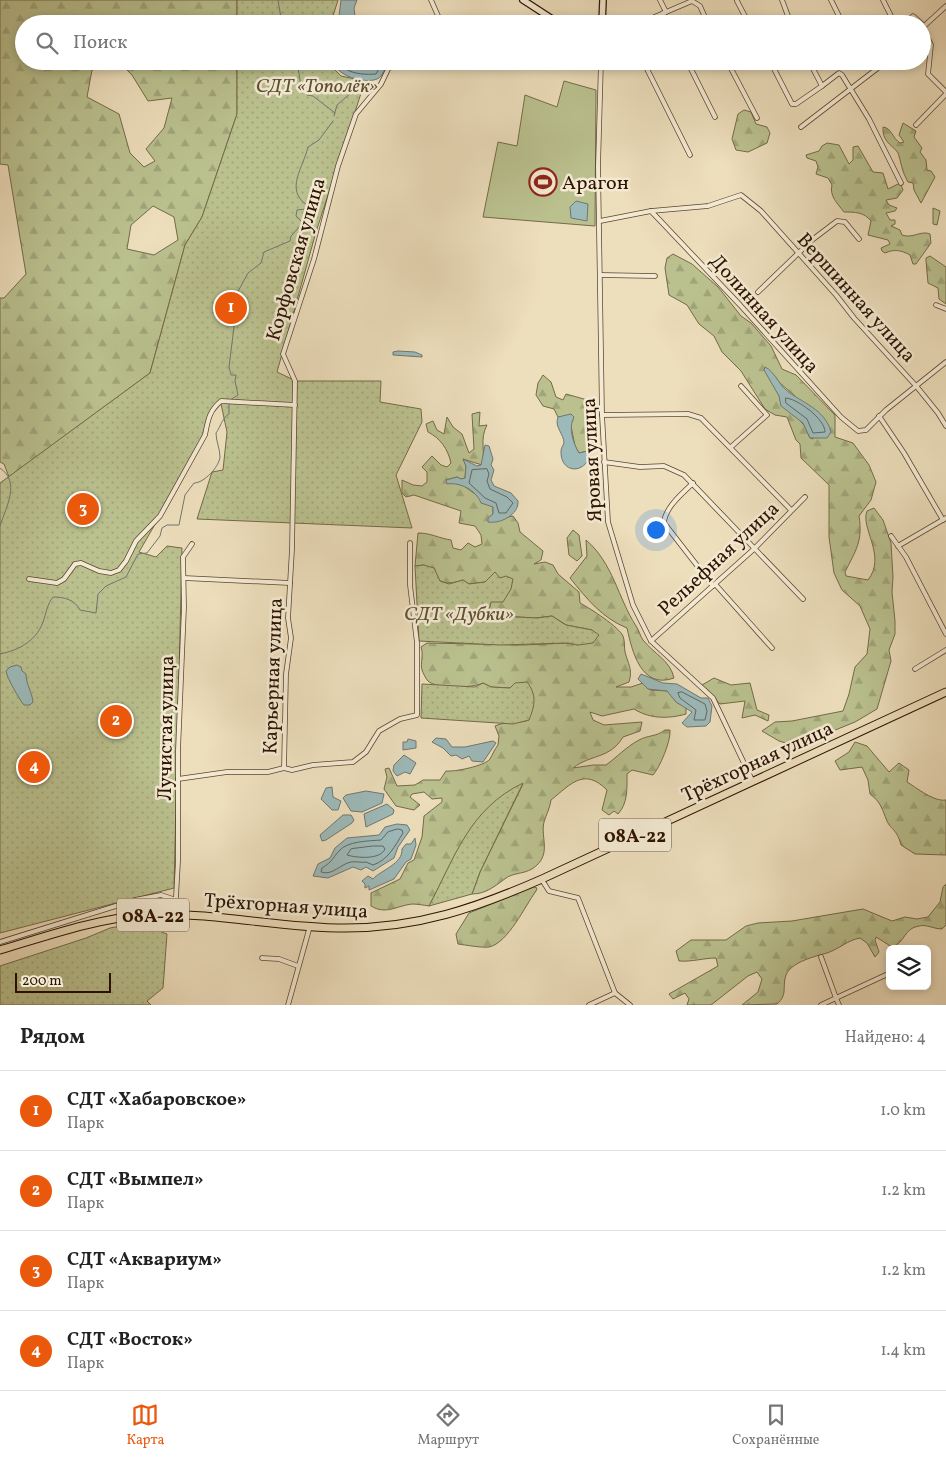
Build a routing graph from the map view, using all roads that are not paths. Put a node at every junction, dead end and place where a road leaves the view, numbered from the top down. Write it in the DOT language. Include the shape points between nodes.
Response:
graph roads {
  1 [pos="431,0"];
  2 [pos="523,0"];
  3 [pos="602,0"];
  4 [pos="660,0"];
  5 [pos="782,0"];
  6 [pos="831,0"];
  7 [pos="883,0"];
  8 [pos="737,1"];
  9 [pos="946,6"];
  10 [pos="665,12"];
  11 [pos="438,15"];
  12 [pos="546,15"];
  13 [pos="602,15"];
  14 [pos="658,15"];
  15 [pos="666,15"];
  16 [pos="704,15"];
  17 [pos="744,15"];
  18 [pos="788,15"];
  19 [pos="838,15"];
  20 [pos="890,15"];
  21 [pos="931,18"];
  22 [pos="388,70"];
  23 [pos="600,70"];
  24 [pos="648,70"];
  25 [pos="692,70"];
  26 [pos="732,70"];
  27 [pos="774,70"];
  28 [pos="814,70"];
  29 [pos="876,70"];
  30 [pos="928,70"];
  31 [pos="822,86"];
  32 [pos="850,90"];
  33 [pos="946,93"];
  34 [pos="715,117"];
  35 [pos="757,118"];
  36 [pos="916,125"];
  37 [pos="801,127"];
  38 [pos="690,155"];
  39 [pos="901,183"];
  40 [pos="651,212"];
  41 [pos="600,221"];
  42 [pos="859,239"];
  43 [pos="798,254"];
  44 [pos="600,275"];
  45 [pos="655,276"];
  46 [pos="758,292"];
  47 [pos="936,305"];
  48 [pos="946,309"];
  49 [pos="946,362"];
  50 [pos="741,386"];
  51 [pos="917,387"];
  52 [pos="295,405"];
  53 [pos="602,415"];
  54 [pos="879,416"];
  55 [pos="946,426"];
  56 [pos="731,447"];
  57 [pos="604,462"];
  58 [pos="693,483"];
  59 [pos="804,497"];
  60 [pos="791,510"];
  61 [pos="944,519"];
  62 [pos="891,536"];
  63 [pos="292,537"];
  64 [pos="410,543"];
  65 [pos="192,544"];
  66 [pos="898,546"];
  67 [pos="754,549"];
  68 [pos="184,578"];
  69 [pos="28,579"];
  70 [pos="290,583"];
  71 [pos="714,585"];
  72 [pos="802,599"];
  73 [pos="946,634"];
  74 [pos="651,641"];
  75 [pos="772,648"];
  76 [pos="946,650"];
  77 [pos="915,669"];
  78 [pos="946,692"];
  79 [pos="284,768"];
  80 [pos="178,779"];
  81 [pos="752,780"];
  82 [pos="542,879"];
  83 [pos="176,900"];
  84 [pos="175,915"];
  85 [pos="310,926"];
  86 [pos="0,942"];
  87 [pos="0,950"];
  88 [pos="821,957"];
  89 [pos="262,958"];
  90 [pos="298,966"];
  91 [pos="886,975"];
  92 [pos="615,993"];
  93 [pos="836,998"];
  94 [pos="288,1005"];
  95 [pos="589,1005"];
  96 [pos="630,1005"];
  97 [pos="821,1005"];
  98 [pos="839,1005"];
  1 -- 11 [label="street"];
  2 -- 12 [label="street"];
  3 -- 13 [label="street"];
  4 -- 10 [label="street"];
  5 -- 18 [label="street"];
  6 -- 19 [label="street"];
  7 -- 20 [label="street"];
  8 -- 17 [label="street"];
  9 -- 21 [label="street"];
  10 -- 14 [label="street"];
  10 -- 15 [label="street"];
  10 -- 16 [label="street" via="692,1 700,6"];
  22 -- 52 [label="street, Корфовская улица" via="381,84 356,114 283,354 295,381"];
  23 -- 41 [label="street, Яровая улица"];
  24 -- 38 [label="street"];
  25 -- 34 [label="street"];
  26 -- 35 [label="street"];
  27 -- 31 [label="street" via="790,101 796,104"];
  28 -- 31 [label="street"];
  29 -- 32 [label="street"];
  30 -- 33 [label="street" via="928,74"];
  31 -- 32 [label="street" via="840,73"];
  32 -- 37 [label="street"];
  32 -- 39 [label="street" via="869,119"];
  33 -- 36 [label="street"];
  40 -- 41 [label="street"];
  40 -- 43 [label="street, Вершинная улица" via="708,206 741,195 761,211"];
  40 -- 54 [label="street, Долинная улица" via="841,417 860,432"];
  41 -- 44 [label="street, Яровая улица"];
  42 -- 43 [label="street" via="846,222 840,220 816,236"];
  43 -- 46 [label="street"];
  43 -- 51 [label="street, Вершинная улица"];
  44 -- 45 [label="street"];
  44 -- 53 [label="street, Яровая улица"];
  47 -- 48 [label="street"];
  49 -- 51 [label="street"];
  50 -- 56 [label="street" via="767,415"];
  51 -- 54 [label="street"];
  51 -- 55 [label="street, Вершинная улица"];
  52 -- 63 [label="street, Корфовская улица"];
  52 -- 69 [label="street" via="221,401 210,413 205,435 160,516 136,541 119,570 111,573 99,571 81,563 75,564 57,583"];
  53 -- 56 [label="street" via="695,416"];
  53 -- 57 [label="street, Яровая улица"];
  54 -- 61 [label="street"];
  56 -- 60 [label="street"];
  57 -- 58 [label="street" via="671,468"];
  57 -- 74 [label="street, Яровая улица" via="605,503 615,550 632,605"];
  58 -- 67 [label="street"];
  58 -- 71 [label="street" via="678,498 664,523 680,541 689,558"];
  59 -- 60 [label="street, Рельефная улица"];
  60 -- 67 [label="street, Рельефная улица"];
  61 -- 66 [label="street"];
  62 -- 66 [label="street"];
  63 -- 70 [label="street, Карьерная улица"];
  64 -- 79 [label="street" via="410,584 417,643 417,715 400,719 379,731 366,752 353,762 292,770"];
  65 -- 68 [label="street, Лучистая улица" via="183,557"];
  66 -- 73 [label="street"];
  67 -- 71 [label="street, Рельефная улица"];
  67 -- 72 [label="street"];
  68 -- 70 [label="street"];
  68 -- 80 [label="street, Лучистая улица"];
  70 -- 79 [label="street, Карьерная улица" via="288,618 291,638 286,674"];
  71 -- 74 [label="street, Рельефная улица"];
  71 -- 75 [label="street"];
  74 -- 81 [label="street, Яровая улица" via="713,698"];
  76 -- 77 [label="street"];
  78 -- 81 [label="highway, Трёхгорная улица / 08А-22"];
  79 -- 80 [label="street, Карьерная улица"];
  80 -- 83 [label="street, Лучистая улица"];
  81 -- 82 [label="highway, Трёхгорная улица / 08А-22"];
  82 -- 85 [label="highway, Трёхгорная улица / 08А-22" via="446,916 381,927"];
  82 -- 92 [label="street" via="549,891 572,895 579,900"];
  83 -- 84 [label="street, Лучистая улица"];
  83 -- 86 [label="street" via="161,895 135,900"];
  84 -- 85 [label="highway, Трёхгорная улица / 08А-22"];
  84 -- 87 [label="highway, Трёхгорная улица / 08А-22" via="144,915 101,922"];
  85 -- 90 [label="street"];
  88 -- 93 [label="street"];
  89 -- 90 [label="street" via="279,959"];
  90 -- 94 [label="street"];
  91 -- 93 [label="street"];
  92 -- 95 [label="street"];
  92 -- 96 [label="street"];
  93 -- 97 [label="street"];
  93 -- 98 [label="street"];
}
